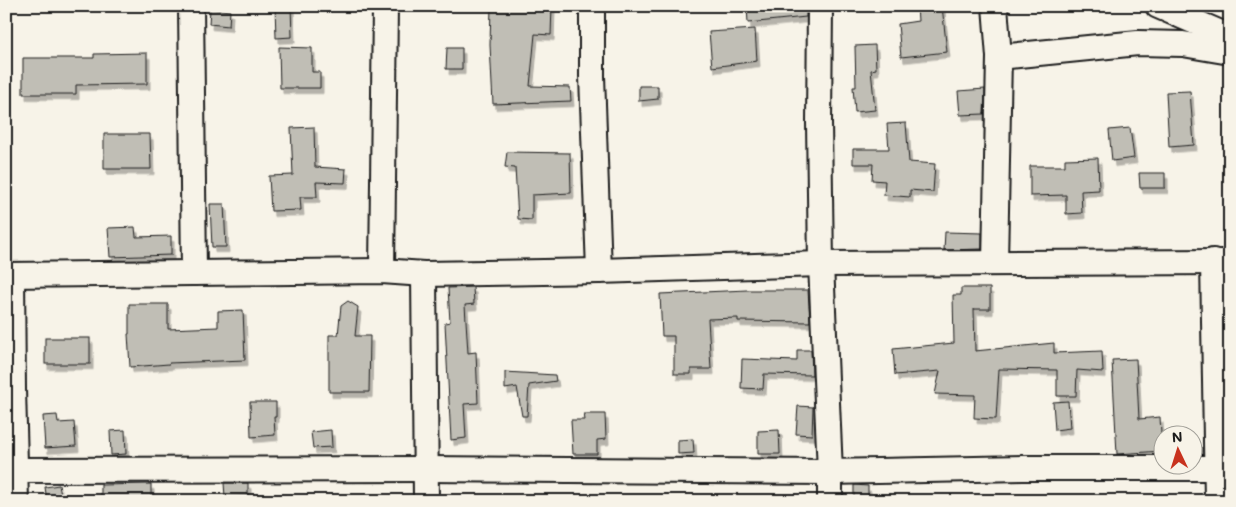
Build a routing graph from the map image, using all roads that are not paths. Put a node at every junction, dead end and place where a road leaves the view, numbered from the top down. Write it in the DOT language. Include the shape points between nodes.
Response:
graph roads {
  1 [pos="191,6"];
  2 [pos="385,6"];
  3 [pos="592,6"];
  4 [pos="820,6"];
  5 [pos="995,6"];
  6 [pos="1158,6"];
  7 [pos="1230,37"];
  8 [pos="1230,52"];
  9 [pos="999,57"];
  10 [pos="1222,262"];
  11 [pos="995,263"];
  12 [pos="821,264"];
  13 [pos="382,271"];
  14 [pos="599,271"];
  15 [pos="194,273"];
  16 [pos="424,274"];
  17 [pos="9,275"];
  18 [pos="1223,468"];
  19 [pos="426,469"];
  20 [pos="11,470"];
  21 [pos="830,472"];
  22 [pos="16,501"];
  23 [pos="426,501"];
  24 [pos="830,501"];
  25 [pos="1217,501"];
  1 -- 15 [label="street"];
  2 -- 13 [label="street"];
  3 -- 14 [label="street"];
  4 -- 12 [label="street"];
  5 -- 9 [label="street"];
  6 -- 7 [label="street"];
  8 -- 9 [label="street" via="1183,44 1138,43"];
  9 -- 11 [label="street"];
  10 -- 11 [label="street"];
  10 -- 18 [label="street"];
  11 -- 12 [label="street"];
  12 -- 14 [label="street"];
  12 -- 21 [label="street"];
  13 -- 15 [label="street"];
  13 -- 16 [label="street"];
  14 -- 16 [label="street"];
  15 -- 17 [label="street"];
  16 -- 19 [label="street"];
  17 -- 20 [label="street"];
  18 -- 21 [label="street"];
  18 -- 25 [label="street"];
  19 -- 20 [label="street"];
  19 -- 21 [label="street"];
  19 -- 23 [label="street"];
  20 -- 22 [label="street"];
  21 -- 24 [label="street"];
}
